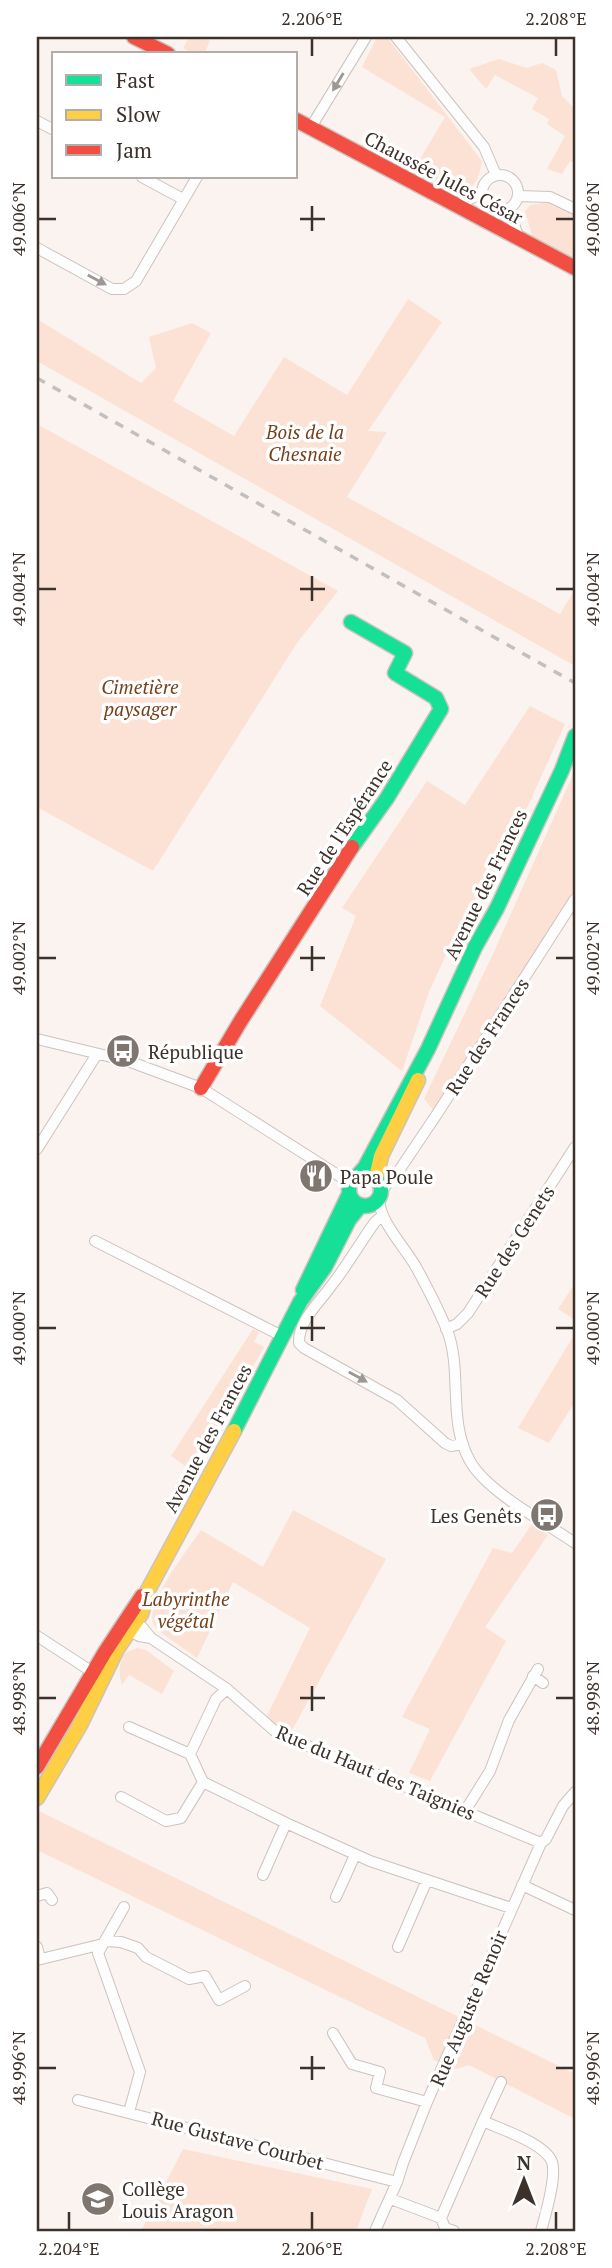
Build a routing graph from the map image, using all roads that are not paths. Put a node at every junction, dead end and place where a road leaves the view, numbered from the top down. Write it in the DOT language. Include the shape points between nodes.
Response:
graph roads {
  1 [pos="134,37"];
  2 [pos="366,37"];
  3 [pos="396,37"];
  4 [pos="163,52"];
  5 [pos="298,121"];
  6 [pos="311,127"];
  7 [pos="496,175"];
  8 [pos="144,178"];
  9 [pos="196,178"];
  10 [pos="482,193"];
  11 [pos="518,196"];
  12 [pos="184,199"];
  13 [pos="457,205"];
  14 [pos="509,209"];
  15 [pos="575,209"];
  16 [pos="519,239"];
  17 [pos="37,248"];
  18 [pos="575,268"];
  19 [pos="351,622"];
  20 [pos="575,736"];
  21 [pos="575,899"];
  22 [pos="37,1039"];
  23 [pos="428,1049"];
  24 [pos="97,1054"];
  25 [pos="201,1088"];
  26 [pos="575,1147"];
  27 [pos="37,1149"];
  28 [pos="351,1183"];
  29 [pos="378,1186"];
  30 [pos="364,1205"];
  31 [pos="382,1215"];
  32 [pos="95,1241"];
  33 [pos="300,1303"];
  34 [pos="446,1329"];
  35 [pos="282,1336"];
  36 [pos="463,1444"];
  37 [pos="575,1541"];
  38 [pos="129,1625"];
  39 [pos="37,1636"];
  40 [pos="100,1672"];
  41 [pos="543,1683"];
  42 [pos="227,1689"];
  43 [pos="129,1727"];
  44 [pos="190,1754"];
  45 [pos="37,1768"];
  46 [pos="204,1782"];
  47 [pos="575,1792"];
  48 [pos="121,1797"];
  49 [pos="37,1798"];
  50 [pos="465,1811"];
  51 [pos="286,1823"];
  52 [pos="541,1843"];
  53 [pos="355,1855"];
  54 [pos="263,1875"];
  55 [pos="427,1880"];
  56 [pos="522,1885"];
  57 [pos="37,1896"];
  58 [pos="336,1897"];
  59 [pos="52,1900"];
  60 [pos="124,1908"];
  61 [pos="511,1908"];
  62 [pos="575,1910"];
  63 [pos="104,1942"];
  64 [pos="37,1947"];
  65 [pos="398,1947"];
  66 [pos="38,1959"];
  67 [pos="245,1986"];
  68 [pos="333,2034"];
  69 [pos="501,2082"];
  70 [pos="78,2100"];
  71 [pos="427,2102"];
  72 [pos="130,2112"];
  73 [pos="483,2121"];
  74 [pos="397,2182"];
  75 [pos="391,2199"];
  76 [pos="441,2218"];
  77 [pos="376,2231"];
  78 [pos="454,2231"];
  79 [pos="541,2231"];
  1 -- 4 [label="main road"];
  2 -- 6 [label="street, one-way"];
  3 -- 7 [label="street" via="484,147"];
  5 -- 6 [label="main road, Chaussée Jules César"];
  6 -- 13 [label="main road, Chaussée Jules César"];
  7 -- 10 [label="street"];
  7 -- 11 [label="street" via="515,181"];
  8 -- 12 [label="street"];
  9 -- 12 [label="street"];
  10 -- 13 [label="street"];
  10 -- 14 [label="street" via="491,208"];
  11 -- 14 [label="street"];
  11 -- 15 [label="street" via="550,197"];
  17 -- 12 [label="street, one-way" via="112,289 124,289 136,281"];
  13 -- 16 [label="main road, Chaussée Jules César"];
  14 -- 16 [label="street"];
  16 -- 18 [label="main road, Chaussée Jules César"];
  19 -- 25 [label="main road, Rue de l'Espérance" via="405,653 395,673 436,698 441,709"];
  20 -- 23 [label="main road, Avenue des Frances"];
  21 -- 29 [label="street, Rue des Frances" via="398,1172"];
  22 -- 24 [label="street"];
  23 -- 28 [label="main road, Avenue des Frances" via="365,1167"];
  23 -- 29 [label="main road, Avenue des Frances" via="410,1103 377,1165"];
  24 -- 25 [label="street"];
  24 -- 27 [label="street"];
  25 -- 28 [label="street"];
  26 -- 34 [label="street, Rue des Genets" via="467,1313"];
  28 -- 29 [label="main road" via="369,1174"];
  28 -- 30 [label="main road" via="354,1201"];
  28 -- 33 [label="main road, Avenue des Frances"];
  29 -- 30 [label="main road" via="374,1202"];
  29 -- 31 [label="street"];
  30 -- 31 [label="street"];
  30 -- 33 [label="main road, Avenue des Frances" via="349,1220"];
  31 -- 34 [label="street" via="416,1267"];
  31 -- 36 [label="street, one-way" via="313,1308 299,1343 397,1400 446,1443"];
  32 -- 35 [label="street"];
  33 -- 35 [label="main road, Avenue des Frances"];
  34 -- 36 [label="street"];
  35 -- 38 [label="main road, Avenue des Frances"];
  36 -- 37 [label="street" via="470,1462 495,1488"];
  38 -- 40 [label="main road, Avenue des Frances"];
  38 -- 42 [label="street, Rue du Haut des Taignies"];
  39 -- 40 [label="street"];
  40 -- 45 [label="main road, Avenue des Frances"];
  40 -- 49 [label="main road, Avenue des Frances" via="75,1733"];
  41 -- 50 [label="street" via="535,1673 509,1720 490,1771"];
  42 -- 44 [label="street" via="216,1699"];
  42 -- 50 [label="street, Rue du Haut des Taignies" via="277,1733"];
  43 -- 44 [label="street"];
  44 -- 46 [label="street"];
  46 -- 48 [label="street" via="181,1818 166,1821"];
  46 -- 51 [label="street"];
  47 -- 52 [label="street, Rue Auguste Renoir"];
  50 -- 52 [label="street, Rue du Haut des Taignies"];
  51 -- 53 [label="street"];
  51 -- 54 [label="street"];
  52 -- 56 [label="street, Rue Auguste Renoir"];
  53 -- 55 [label="street"];
  53 -- 58 [label="street"];
  55 -- 61 [label="street"];
  55 -- 65 [label="street"];
  56 -- 61 [label="street, Rue Auguste Renoir"];
  56 -- 62 [label="street"];
  57 -- 59 [label="street" via="47,1893"];
  60 -- 63 [label="street"];
  61 -- 71 [label="street, Rue Auguste Renoir"];
  63 -- 66 [label="street"];
  63 -- 67 [label="street" via="138,1948 146,1957 189,1979 205,1976 219,2000"];
  63 -- 72 [label="street" via="98,1953 140,2072"];
  64 -- 66 [label="street"];
  68 -- 71 [label="street" via="352,2064 380,2072 376,2088"];
  69 -- 73 [label="street"];
  70 -- 72 [label="street, Rue Gustave Courbet"];
  71 -- 74 [label="street, Rue Auguste Renoir"];
  72 -- 74 [label="street, Rue Gustave Courbet"];
  73 -- 76 [label="street"];
  73 -- 79 [label="street" via="539,2147 551,2160 553,2174"];
  74 -- 75 [label="street, Rue Auguste Renoir"];
  75 -- 76 [label="street"];
  75 -- 77 [label="street, Rue Auguste Renoir"];
  76 -- 78 [label="street" via="445,2228"];
}
